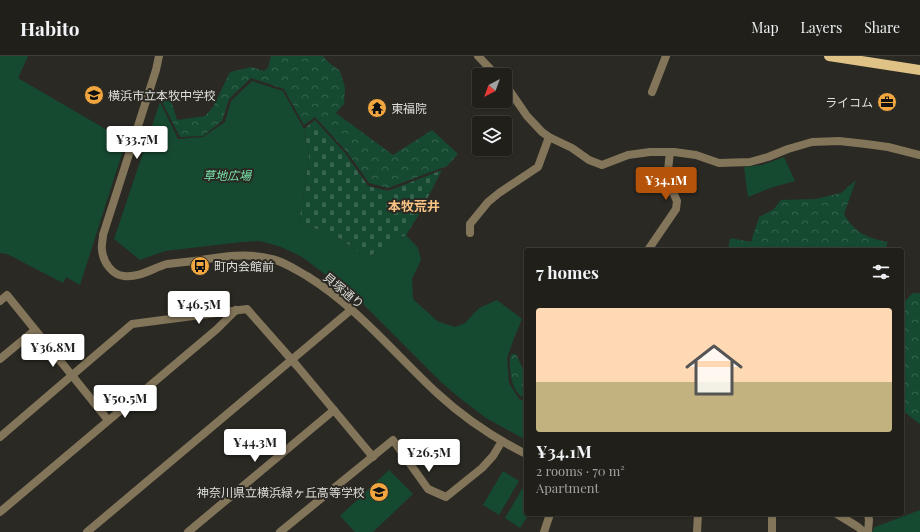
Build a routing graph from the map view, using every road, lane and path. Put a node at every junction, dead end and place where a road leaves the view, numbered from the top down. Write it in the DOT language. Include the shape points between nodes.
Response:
graph roads {
  1 [pos="159,56"];
  2 [pos="478,56"];
  3 [pos="666,56"];
  4 [pos="829,56"];
  5 [pos="489,68"];
  6 [pos="920,70"];
  7 [pos="652,92"];
  8 [pos="512,94"];
  9 [pos="549,137"];
  10 [pos="670,152"];
  11 [pos="920,155"];
  12 [pos="470,233"];
  13 [pos="649,248"];
  14 [pos="0,301"];
  15 [pos="236,310"];
  16 [pos="352,310"];
  17 [pos="35,330"];
  18 [pos="0,359"];
  19 [pos="291,360"];
  20 [pos="72,375"];
  21 [pos="334,410"];
  22 [pos="108,420"];
  23 [pos="0,437"];
  24 [pos="502,442"];
  25 [pos="524,453"];
  26 [pos="373,457"];
  27 [pos="1,510"];
  28 [pos="549,516"];
  29 [pos="698,516"];
  30 [pos="772,516"];
  31 [pos="840,516"];
  32 [pos="868,516"];
  33 [pos="87,532"];
  34 [pos="188,532"];
  35 [pos="280,532"];
  36 [pos="544,532"];
  37 [pos="697,532"];
  38 [pos="772,532"];
  39 [pos="864,532"];
  40 [pos="868,532"];
  1 -- 16 [label="street, 貝塚通り" via="104,235 102,249 109,267 117,274 130,276 166,265 209,259 247,256 272,259 292,267 318,283"];
  2 -- 5 [label="street"];
  3 -- 7 [label="street"];
  4 -- 6 [label="main road"];
  8 -- 9 [label="street" via="527,116"];
  9 -- 10 [label="street" via="602,165 628,155"];
  9 -- 12 [label="street" via="538,167 488,202 470,224"];
  10 -- 11 [label="street" via="696,155 719,164 750,162 812,142 838,141 888,147"];
  10 -- 13 [label="street" via="668,179 677,201 676,209"];
  14 -- 17 [label="street" via="7,295"];
  15 -- 19 [label="street" via="247,309"];
  15 -- 20 [label="street" via="132,324"];
  15 -- 22 [label="street" via="217,329"];
  16 -- 19 [label="street"];
  16 -- 24 [label="street, 貝塚通り" via="437,394"];
  17 -- 18 [label="street"];
  17 -- 20 [label="street"];
  19 -- 21 [label="street"];
  19 -- 33 [label="street"];
  20 -- 22 [label="street"];
  20 -- 23 [label="street"];
  21 -- 26 [label="street"];
  21 -- 34 [label="street"];
  22 -- 27 [label="street"];
  24 -- 25 [label="street, 貝塚通り"];
  24 -- 26 [label="street" via="482,468 446,497 428,489 393,440"];
  26 -- 35 [label="street"];
  28 -- 36 [label="street"];
  29 -- 37 [label="street"];
  30 -- 38 [label="street"];
  31 -- 39 [label="street"];
  32 -- 40 [label="street"];
}
